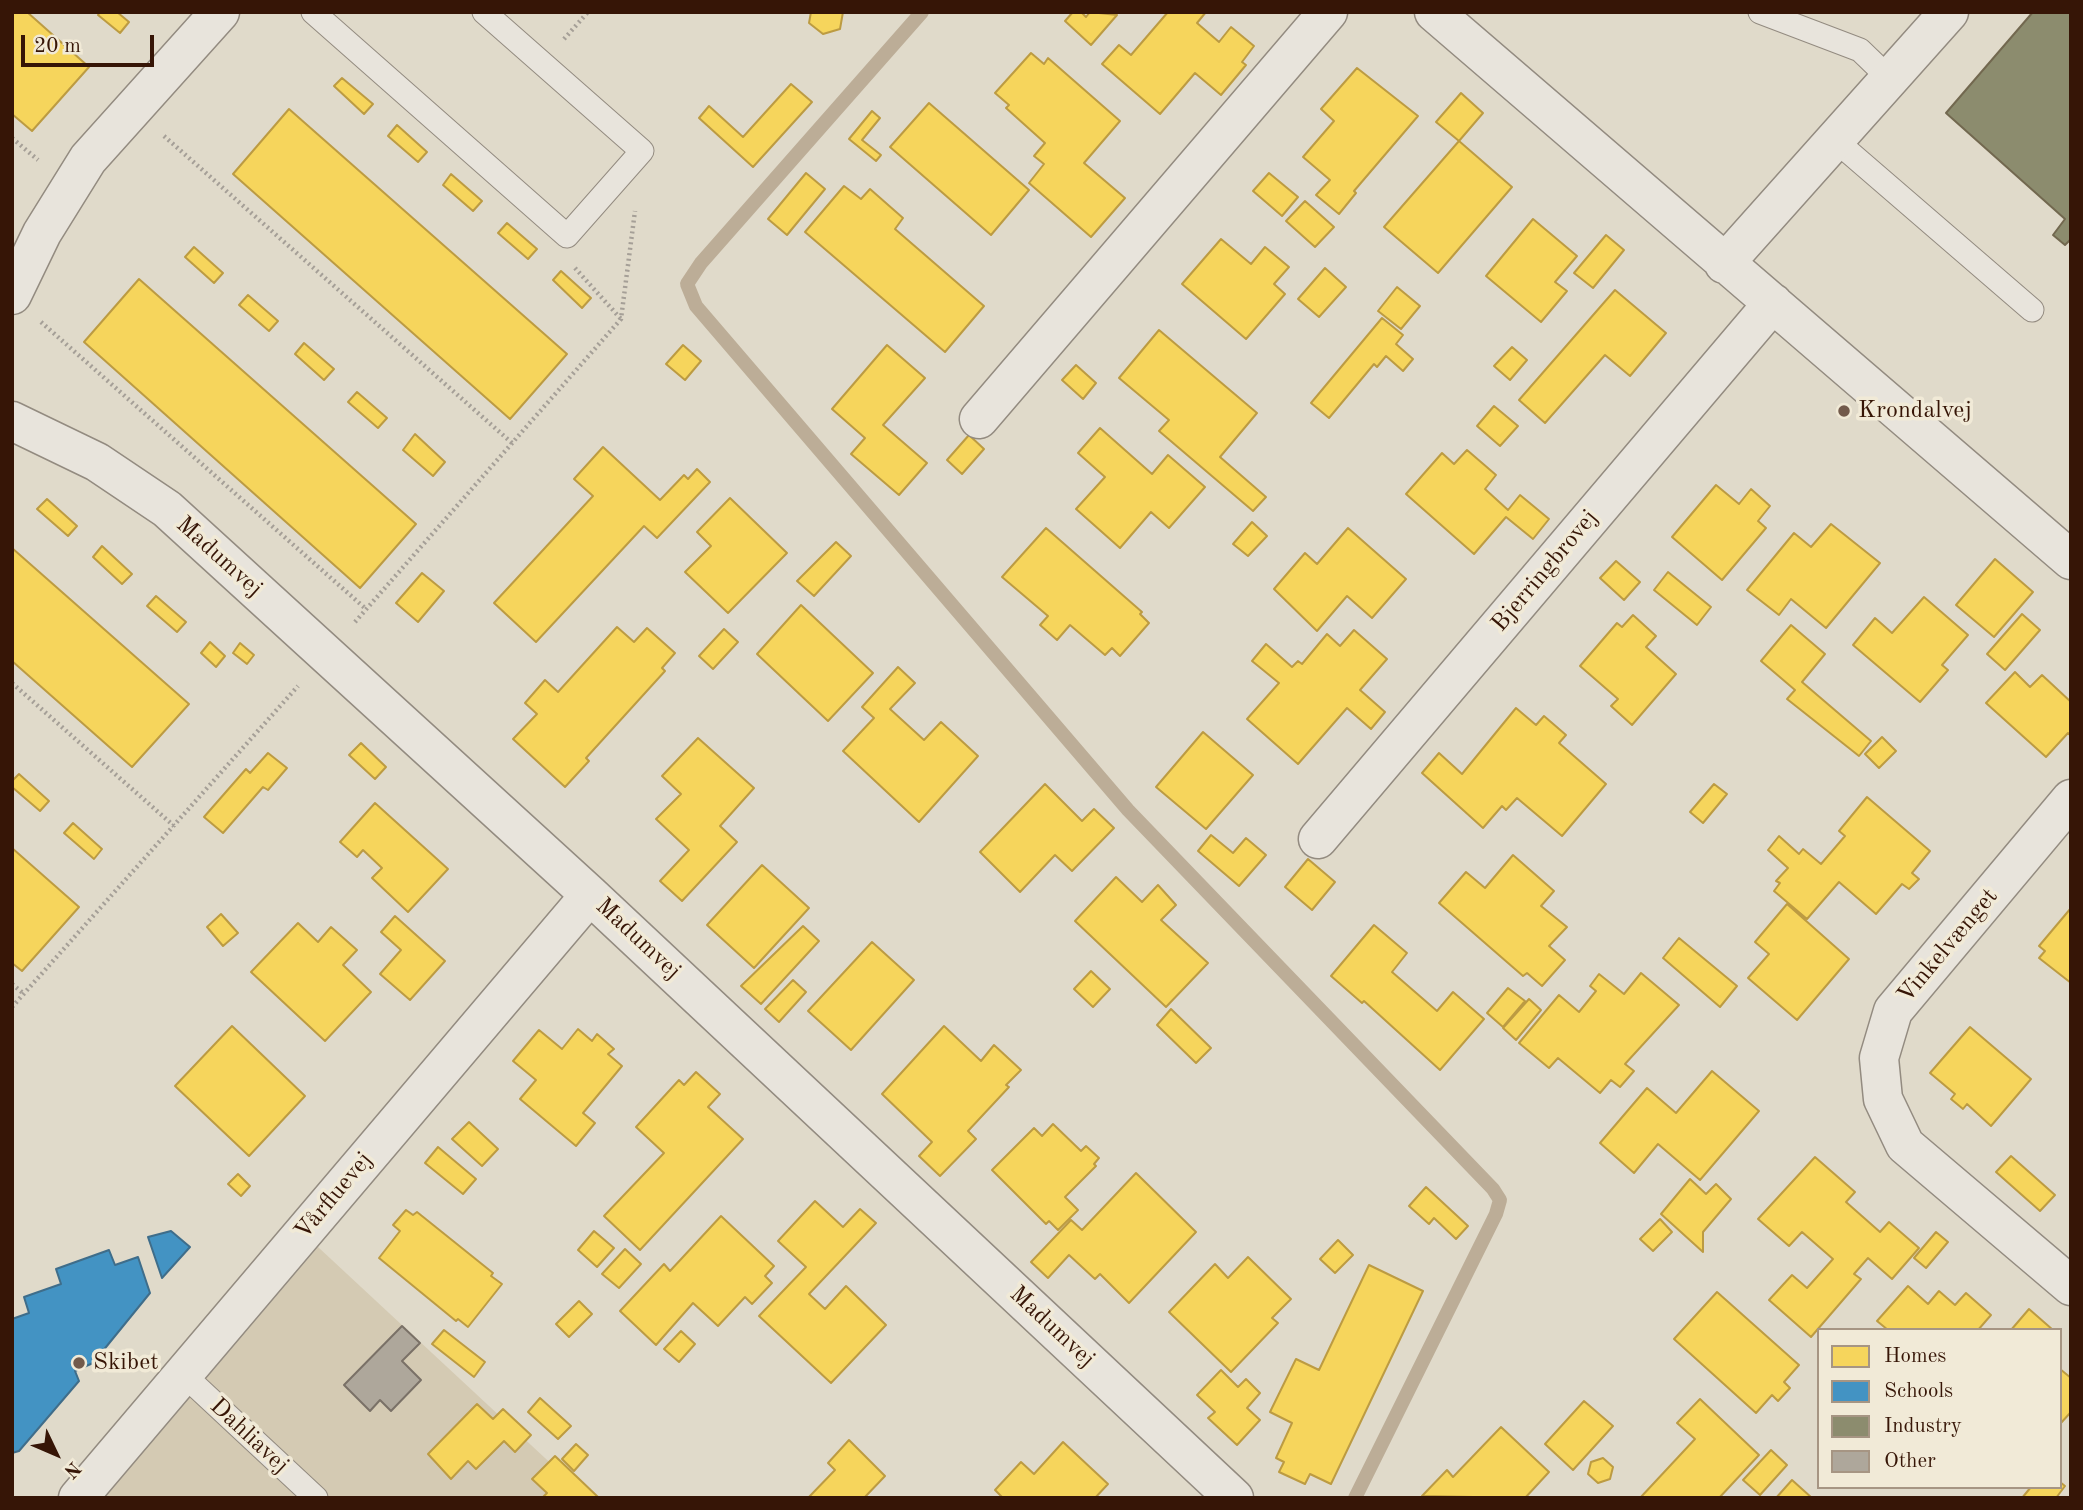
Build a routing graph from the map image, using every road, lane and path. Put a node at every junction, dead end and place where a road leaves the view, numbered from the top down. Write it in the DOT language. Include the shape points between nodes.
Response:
graph roads {
  1 [pos="220,12"];
  2 [pos="313,12"];
  3 [pos="484,12"];
  4 [pos="1328,12"];
  5 [pos="1434,12"];
  6 [pos="1760,12"];
  7 [pos="1949,12"];
  8 [pos="1889,78"];
  9 [pos="134,109"];
  10 [pos="1835,140"];
  11 [pos="642,151"];
  12 [pos="566,236"];
  13 [pos="1724,264"];
  14 [pos="1773,303"];
  15 [pos="22,306"];
  16 [pos="2032,310"];
  17 [pos="621,319"];
  18 [pos="979,419"];
  19 [pos="12,421"];
  20 [pos="512,443"];
  21 [pos="2071,560"];
  22 [pos="366,609"];
  23 [pos="326,655"];
  24 [pos="12,683"];
  25 [pos="2071,799"];
  26 [pos="174,826"];
  27 [pos="1318,839"];
  28 [pos="590,895"];
  29 [pos="12,984"];
  30 [pos="24,994"];
  31 [pos="12,1007"];
  32 [pos="2071,1286"];
  33 [pos="183,1374"];
  34 [pos="78,1498"];
  35 [pos="316,1498"];
  36 [pos="1234,1498"];
  1 -- 9 [label="street"];
  2 -- 12 [label="lane"];
  3 -- 11 [label="lane"];
  4 -- 18 [label="street"];
  5 -- 13 [label="street"];
  6 -- 8 [label="lane" via="1860,50"];
  7 -- 8 [label="street"];
  8 -- 10 [label="street"];
  9 -- 15 [label="street" via="88,159 42,233"];
  9 -- 20 [label="path"];
  10 -- 13 [label="street"];
  10 -- 16 [label="lane"];
  11 -- 12 [label="lane"];
  11 -- 17 [label="path"];
  12 -- 17 [label="path" via="576,270"];
  13 -- 14 [label="street"];
  14 -- 21 [label="street"];
  14 -- 27 [label="street, Bjerringbrovej"];
  15 -- 22 [label="path"];
  17 -- 20 [label="path"];
  19 -- 23 [label="street, Madumvej" via="97,462 167,509"];
  20 -- 22 [label="path"];
  22 -- 23 [label="path"];
  23 -- 26 [label="path"];
  23 -- 28 [label="street, Madumvej"];
  24 -- 26 [label="path"];
  25 -- 32 [label="street, Vinkelvænget" via="1893,1011 1879,1058 1882,1099 1905,1145"];
  26 -- 30 [label="path"];
  28 -- 33 [label="street, Vårfluevej"];
  28 -- 36 [label="street, Madumvej"];
  29 -- 30 [label="path"];
  30 -- 31 [label="path"];
  33 -- 34 [label="street, Vårfluevej"];
  33 -- 35 [label="lane, Dahliavej"];
}
